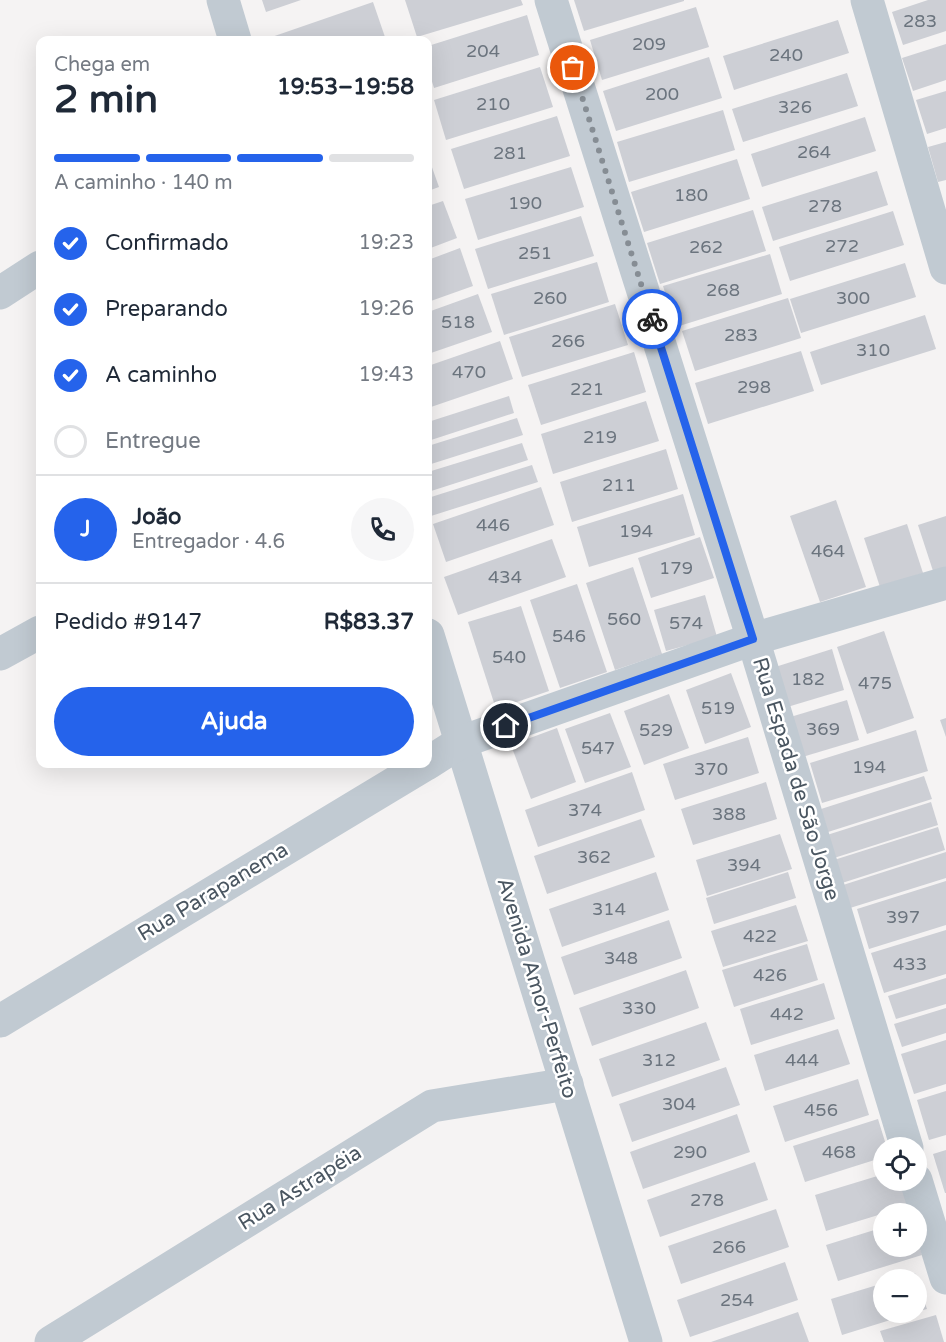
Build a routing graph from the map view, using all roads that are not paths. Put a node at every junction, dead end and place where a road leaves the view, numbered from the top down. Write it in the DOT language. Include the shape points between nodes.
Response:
graph roads {
  1 [pos="223,0"];
  2 [pos="551,0"];
  3 [pos="867,0"];
  4 [pos="234,36"];
  5 [pos="946,268"];
  6 [pos="36,270"];
  7 [pos="0,293"];
  8 [pos="946,583"];
  9 [pos="36,634"];
  10 [pos="753,639"];
  11 [pos="432,648"];
  12 [pos="0,654"];
  13 [pos="461,742"];
  14 [pos="432,760"];
  15 [pos="419,768"];
  16 [pos="0,1021"];
  17 [pos="567,1084"];
  18 [pos="904,1137"];
  19 [pos="919,1191"];
  20 [pos="946,1278"];
  21 [pos="51,1342"];
  22 [pos="646,1342"];
  1 -- 4 [label="street"];
  2 -- 10 [label="street, Rua Espada de São Jorge"];
  3 -- 5 [label="street"];
  6 -- 7 [label="street"];
  8 -- 10 [label="street, Rua Parapanema"];
  9 -- 12 [label="street"];
  10 -- 13 [label="street, Rua Parapanema"];
  10 -- 18 [label="street, Rua Espada de São Jorge"];
  11 -- 13 [label="street, Avenida Amor-Perfeito"];
  13 -- 14 [label="street, Rua Parapanema"];
  13 -- 17 [label="street, Avenida Amor-Perfeito"];
  15 -- 16 [label="street, Rua Parapanema"];
  17 -- 21 [label="street, Rua Astrapéia" via="432,1107"];
  17 -- 22 [label="street, Avenida Amor-Perfeito"];
  19 -- 20 [label="street"];
}
